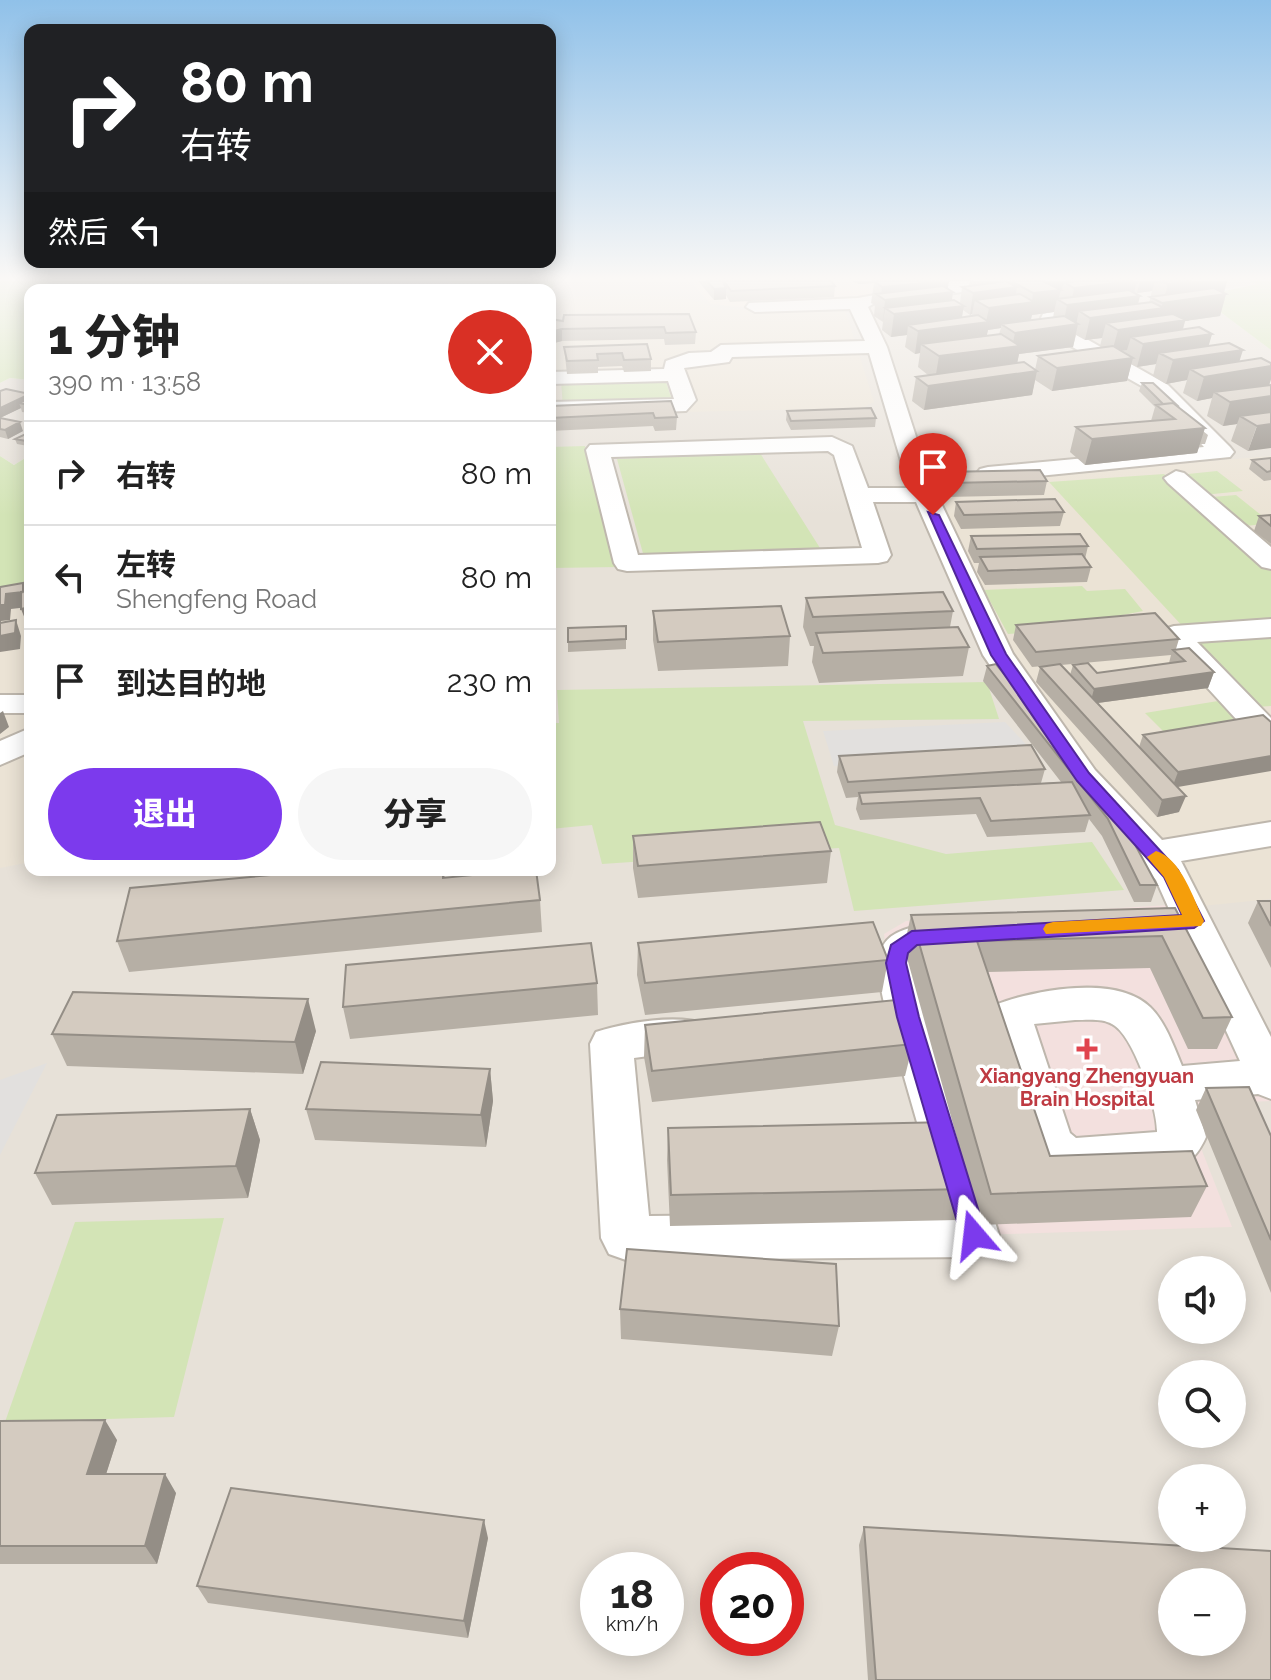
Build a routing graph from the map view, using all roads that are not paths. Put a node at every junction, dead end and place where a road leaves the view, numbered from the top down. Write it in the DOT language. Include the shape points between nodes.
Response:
graph roads {
  1 [pos="702,359"];
  2 [pos="883,359"];
  3 [pos="1108,359"];
  4 [pos="676,375"];
  5 [pos="556,378"];
  6 [pos="556,402"];
  7 [pos="966,476"];
  8 [pos="1176,478"];
  9 [pos="926,484"];
  10 [pos="858,495"];
  11 [pos="1271,561"];
  12 [pos="1271,628"];
  13 [pos="1271,737"];
  14 [pos="24,741"];
  15 [pos="0,755"];
  16 [pos="1271,834"];
  17 [pos="1153,854"];
  18 [pos="1194,921"];
  19 [pos="1100,927"];
  20 [pos="991,933"];
  21 [pos="908,1017"];
  22 [pos="814,1025"];
  23 [pos="736,1032"];
  24 [pos="1270,1078"];
  25 [pos="1169,1085"];
  1 -- 4 [label="street" via="679,361 673,365"];
  2 -- 9 [label="street" via="899,393"];
  3 -- 7 [label="street" via="1161,389 1222,452"];
  4 -- 5 [label="street"];
  4 -- 6 [label="street" via="685,400 678,406"];
  8 -- 11 [label="street"];
  9 -- 10 [label="street"];
  9 -- 17 [label="street" via="998,655 1083,777"];
  10 -- 10 [label="street" via="878,555 627,563 598,450 832,444 844,451"];
  12 -- 13 [label="street" via="1174,635"];
  14 -- 15 [label="street"];
  16 -- 17 [label="street"];
  17 -- 18 [label="street" via="1172,874"];
  18 -- 19 [label="street"];
  18 -- 24 [label="street"];
  20 -- 21 [label="street" via="912,938 898,950"];
  21 -- 22 [label="street"];
  21 -- 23 [label="street" via="974,1235 626,1238 611,1044"];
  24 -- 25 [label="street"];
}
